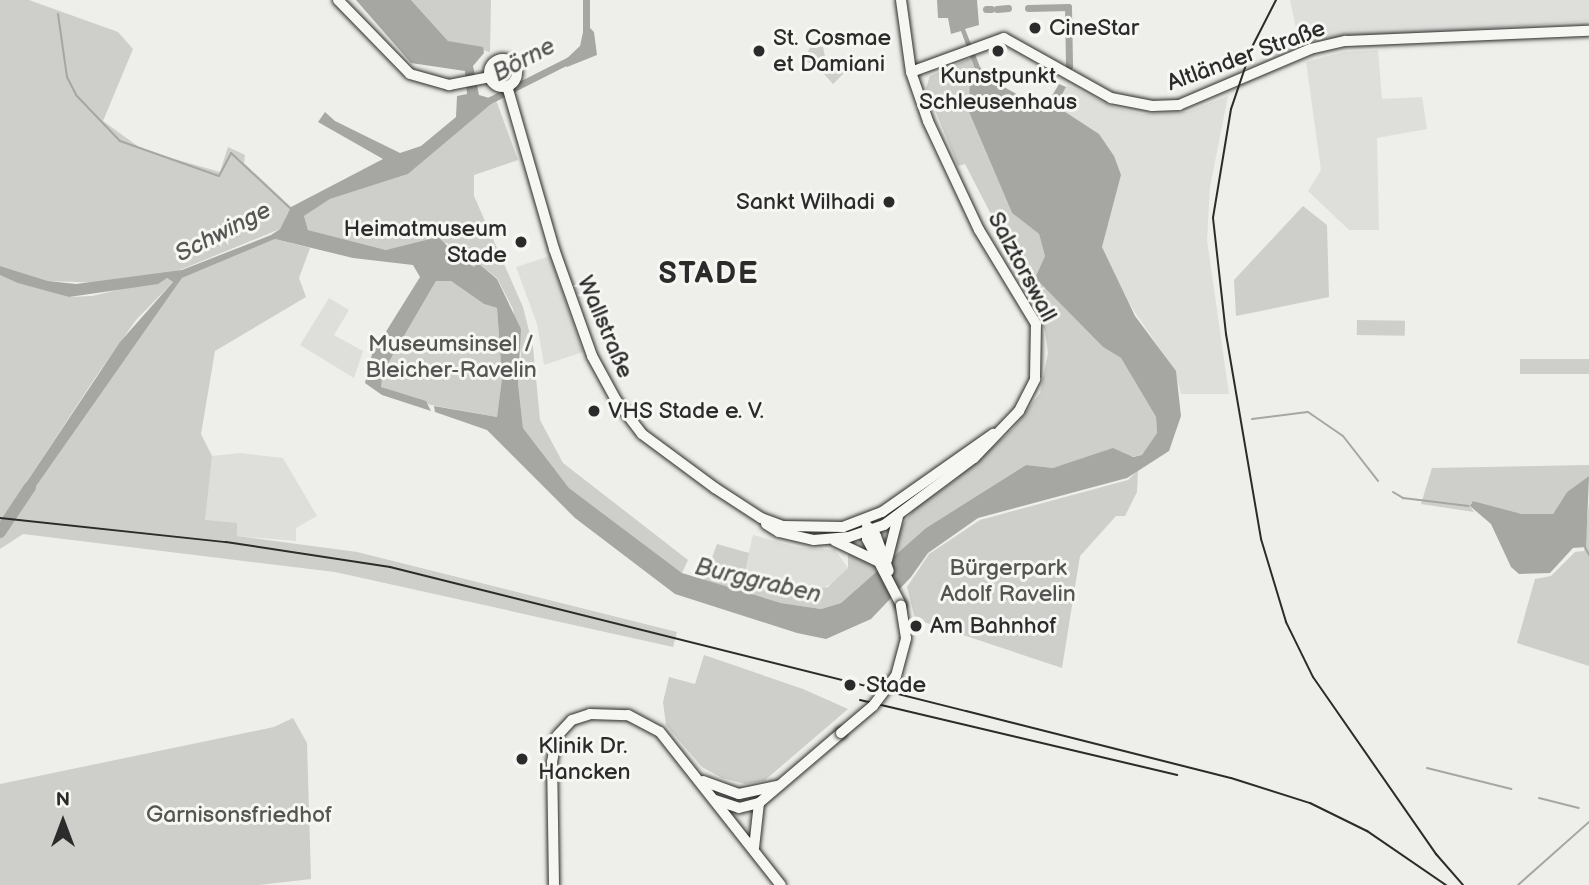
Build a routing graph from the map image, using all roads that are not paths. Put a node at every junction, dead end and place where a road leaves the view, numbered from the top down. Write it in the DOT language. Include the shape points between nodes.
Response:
graph roads {
  1 [pos="338,0"];
  2 [pos="901,0"];
  3 [pos="1589,31"];
  4 [pos="911,72"];
  5 [pos="485,78"];
  6 [pos="508,88"];
  7 [pos="946,473"];
  8 [pos="898,517"];
  9 [pos="761,518"];
  10 [pos="867,528"];
  11 [pos="831,540"];
  12 [pos="883,562"];
  13 [pos="699,779"];
  14 [pos="781,785"];
  15 [pos="738,794"];
  16 [pos="759,803"];
  17 [pos="733,811"];
  18 [pos="747,839"];
  19 [pos="754,848"];
  20 [pos="554,885"];
  21 [pos="781,885"];
  1 -- 5 [label="main road" via="399,66 422,79 449,85"];
  2 -- 4 [label="main road, Salztorswall"];
  3 -- 4 [label="main road, Altländer Straße" via="1346,41 1310,48 1179,105 1152,106 1111,98 999,37"];
  4 -- 7 [label="main road, Salztorswall" via="979,230 1037,328 1038,366 1030,394 974,458"];
  5 -- 6 [label="main road"];
  5 -- 6 [label="main road" via="495,63 509,61 517,73"];
  6 -- 9 [label="main road, Wallstraße" via="554,249 592,356 616,400 642,434"];
  7 -- 8 [label="main road, Salztorswall"];
  7 -- 10 [label="main road" via="874,516"];
  8 -- 10 [label="main road, Wallstraße"];
  8 -- 12 [label="main road"];
  9 -- 10 [label="main road, Wallstraße" via="806,529"];
  9 -- 11 [label="main road, Wallstraße" via="796,538"];
  10 -- 11 [label="main road, Wallstraße"];
  10 -- 12 [label="main road"];
  11 -- 12 [label="main road"];
  12 -- 14 [label="main road, bridge" via="905,626 903,657 888,689"];
  13 -- 15 [label="main road"];
  13 -- 17 [label="main road" via="715,800"];
  13 -- 20 [label="main road" via="660,732 628,715 590,714 572,720 557,736 552,762"];
  14 -- 15 [label="main road"];
  14 -- 16 [label="main road"];
  15 -- 17 [label="main road"];
  16 -- 17 [label="main road"];
  16 -- 19 [label="main road"];
  17 -- 18 [label="main road"];
  17 -- 18 [label="main road"];
  18 -- 19 [label="main road"];
  19 -- 21 [label="main road"];
}
